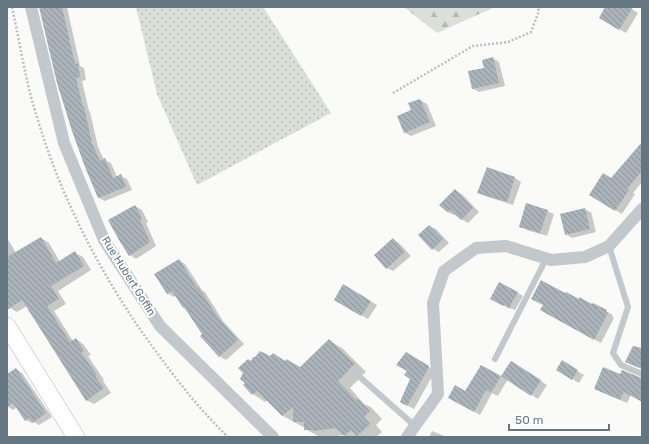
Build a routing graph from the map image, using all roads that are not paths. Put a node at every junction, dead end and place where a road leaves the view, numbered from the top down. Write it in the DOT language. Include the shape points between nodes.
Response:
graph roads {
  1 [pos="31,7"];
  2 [pos="642,209"];
  3 [pos="609,246"];
  4 [pos="546,258"];
  5 [pos="7,326"];
  6 [pos="495,359"];
  7 [pos="353,371"];
  8 [pos="642,374"];
  9 [pos="415,426"];
  10 [pos="76,437"];
  11 [pos="273,437"];
  12 [pos="407,437"];
  1 -- 11 [label="street, Rue Hubert Goffin" via="64,142 104,240 160,326"];
  2 -- 3 [label="street"];
  3 -- 4 [label="street" via="585,257 551,260"];
  3 -- 8 [label="lane" via="628,307 613,353 621,365"];
  4 -- 6 [label="lane"];
  4 -- 9 [label="street" via="506,246 476,248 444,271 433,303 438,394"];
  5 -- 10 [label="main road"];
  7 -- 9 [label="lane"];
  9 -- 12 [label="street"];
}
